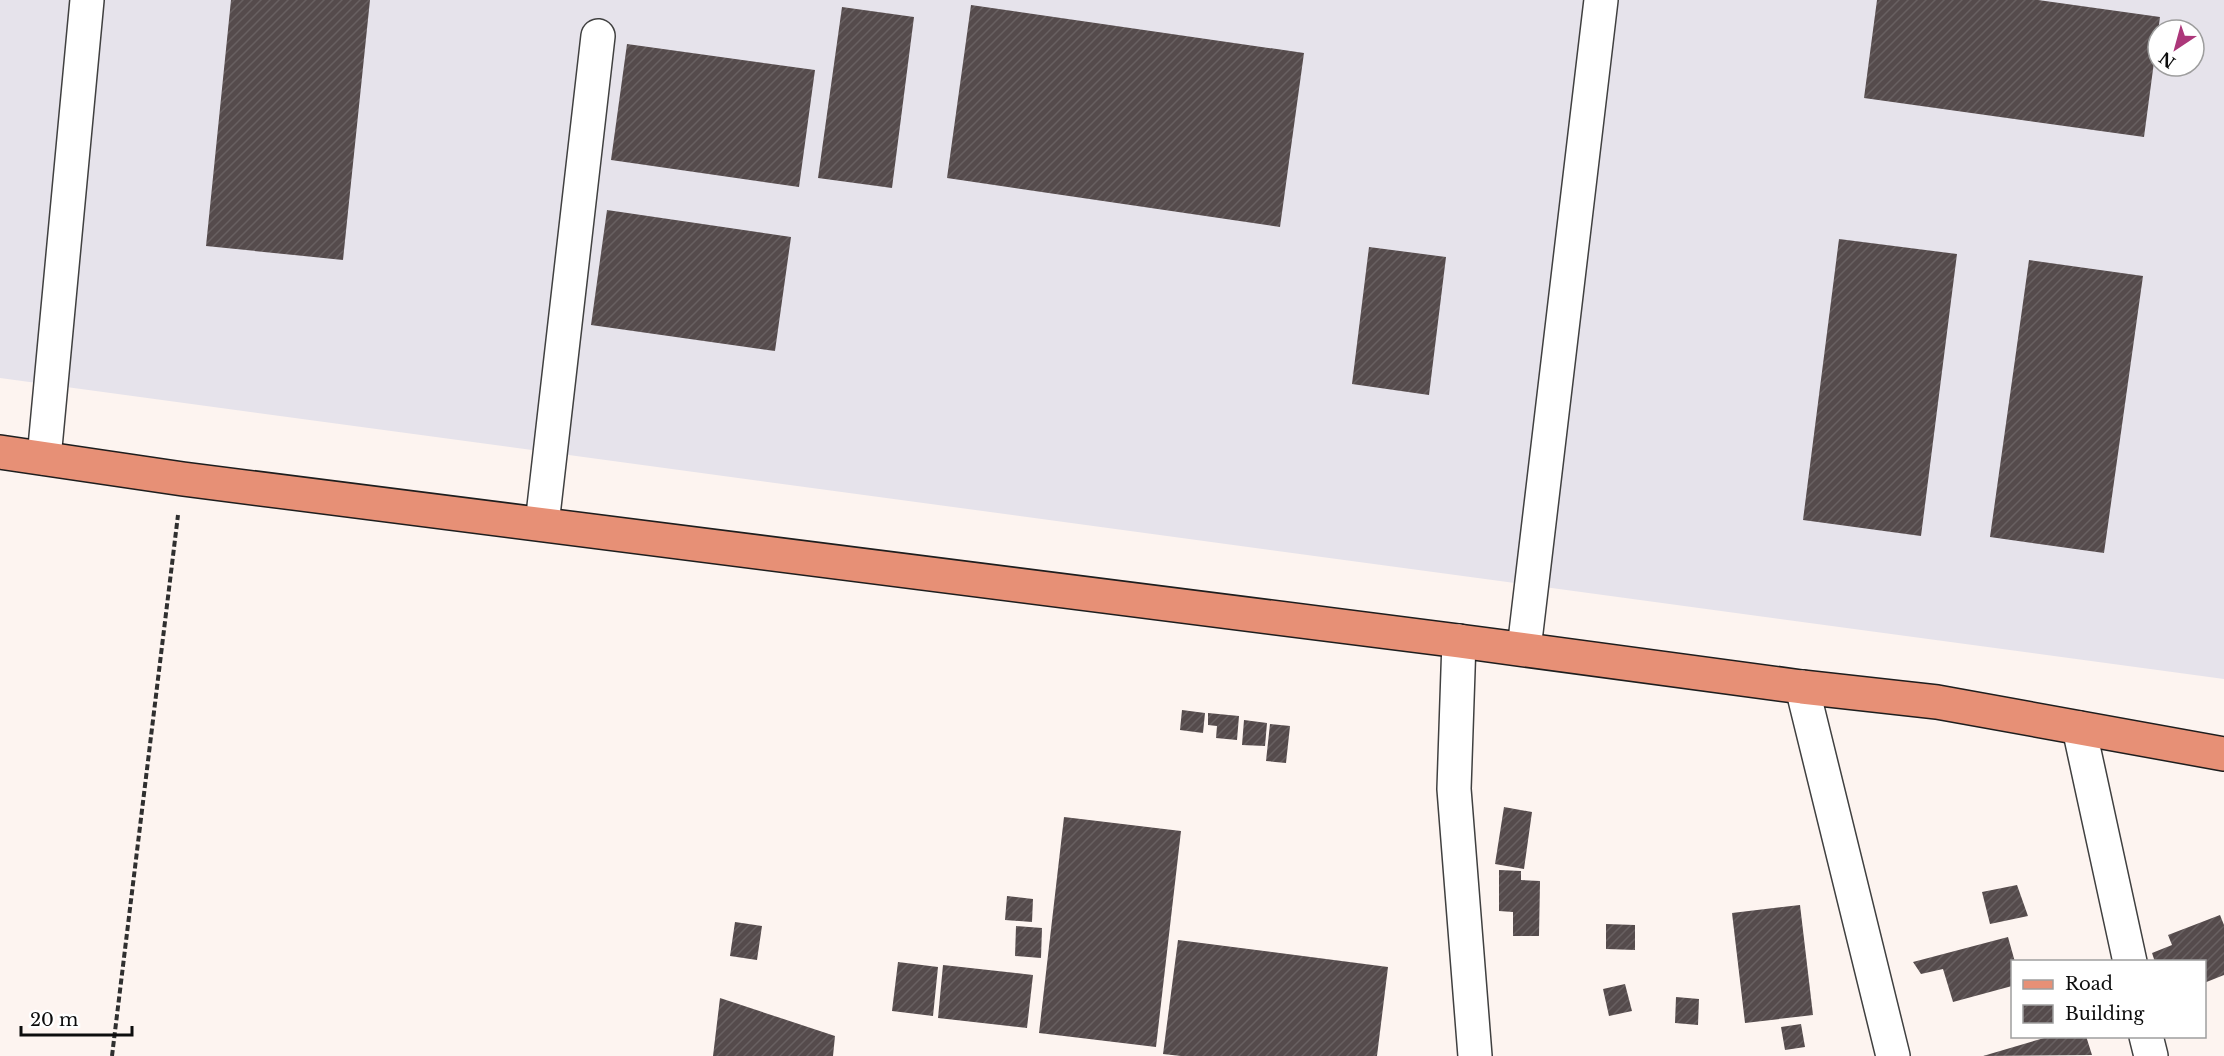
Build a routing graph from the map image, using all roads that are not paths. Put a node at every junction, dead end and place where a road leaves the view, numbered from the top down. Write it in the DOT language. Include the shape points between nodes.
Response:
graph roads {
  1 [pos="87,0"];
  2 [pos="1601,0"];
  3 [pos="598,36"];
  4 [pos="0,452"];
  5 [pos="44,458"];
  6 [pos="542,524"];
  7 [pos="1459,640"];
  8 [pos="1524,649"];
  9 [pos="1802,687"];
  10 [pos="2079,728"];
  11 [pos="2224,754"];
  12 [pos="2130,960"];
  13 [pos="2146,1038"];
  14 [pos="1475,1056"];
  15 [pos="1893,1056"];
  16 [pos="2151,1056"];
  1 -- 5 [label="street"];
  2 -- 8 [label="street"];
  3 -- 6 [label="street"];
  4 -- 5 [label="main road"];
  5 -- 6 [label="main road"];
  6 -- 7 [label="main road"];
  7 -- 8 [label="main road"];
  7 -- 14 [label="street" via="1454,789"];
  8 -- 9 [label="main road"];
  9 -- 10 [label="main road" via="1937,702"];
  9 -- 15 [label="street"];
  10 -- 11 [label="main road"];
  10 -- 12 [label="street"];
  13 -- 16 [label="street"];
}
